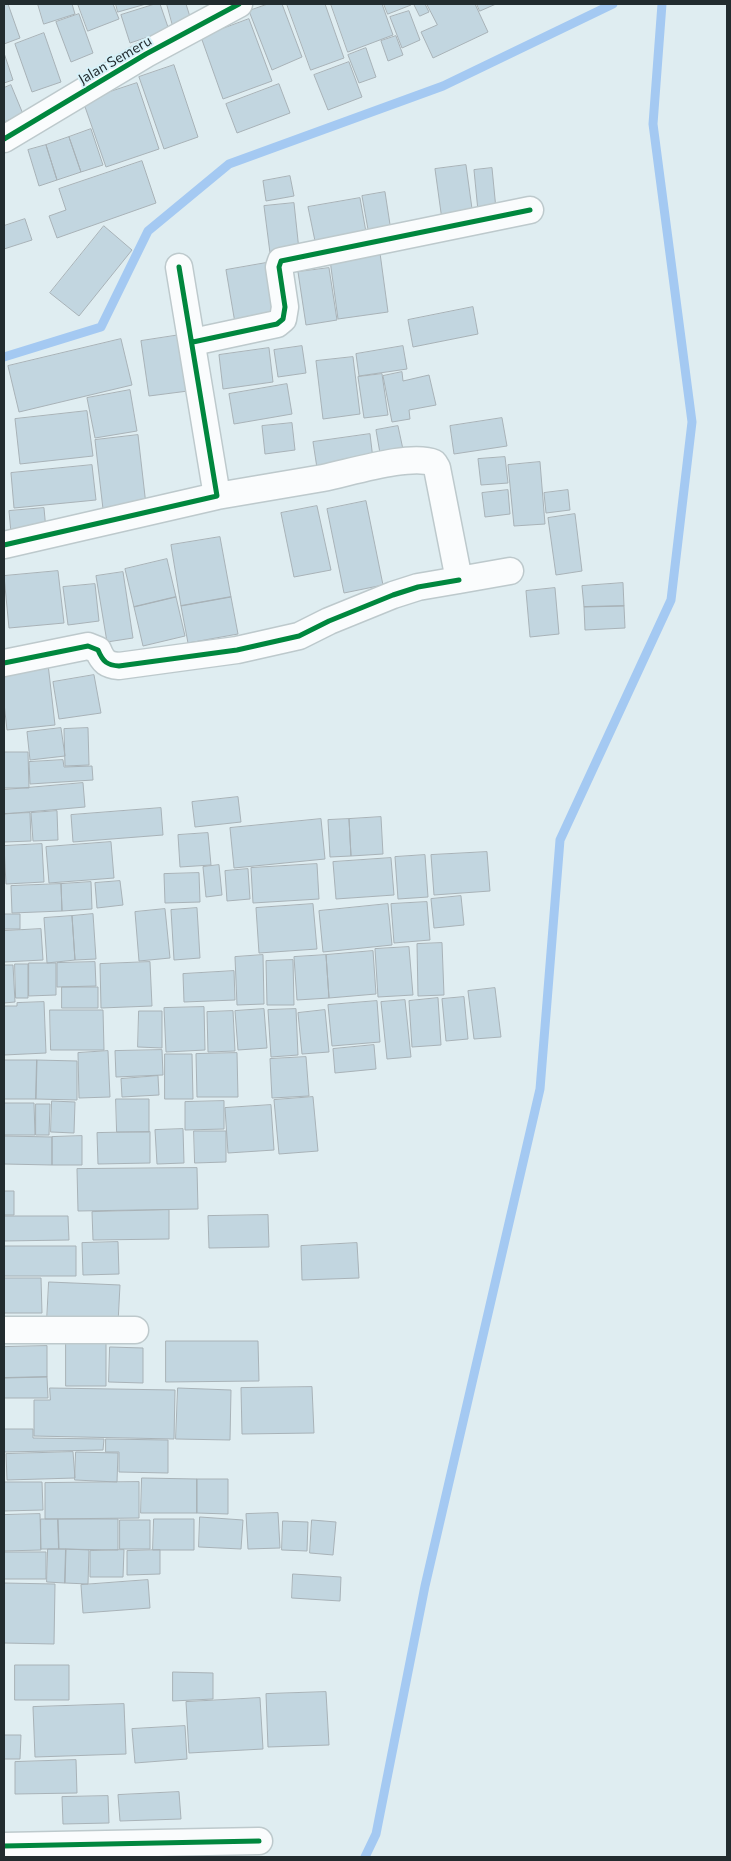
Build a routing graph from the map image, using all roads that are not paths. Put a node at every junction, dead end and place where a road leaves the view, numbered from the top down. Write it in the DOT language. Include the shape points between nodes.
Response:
graph roads {
  1 [pos="239,4"];
  2 [pos="4,139"];
  3 [pos="530,210"];
  4 [pos="179,267"];
  5 [pos="193,342"];
  6 [pos="217,496"];
  7 [pos="4,545"];
  8 [pos="510,571"];
  9 [pos="459,580"];
  10 [pos="4,663"];
  11 [pos="4,1330"];
  12 [pos="135,1330"];
  13 [pos="260,1842"];
  14 [pos="4,1846"];
  1 -- 2 [label="street, Jalan Semeru" via="146,54"];
  3 -- 5 [label="street" via="281,261 283,319 277,324"];
  4 -- 5 [label="street"];
  5 -- 6 [label="street"];
  6 -- 7 [label="street"];
  6 -- 9 [label="street" via="426,459 437,468"];
  8 -- 9 [label="street"];
  9 -- 10 [label="street" via="418,587 299,636 237,650 119,666 102,661 98,650 88,646"];
  11 -- 12 [label="street"];
  13 -- 14 [label="street"];
}
